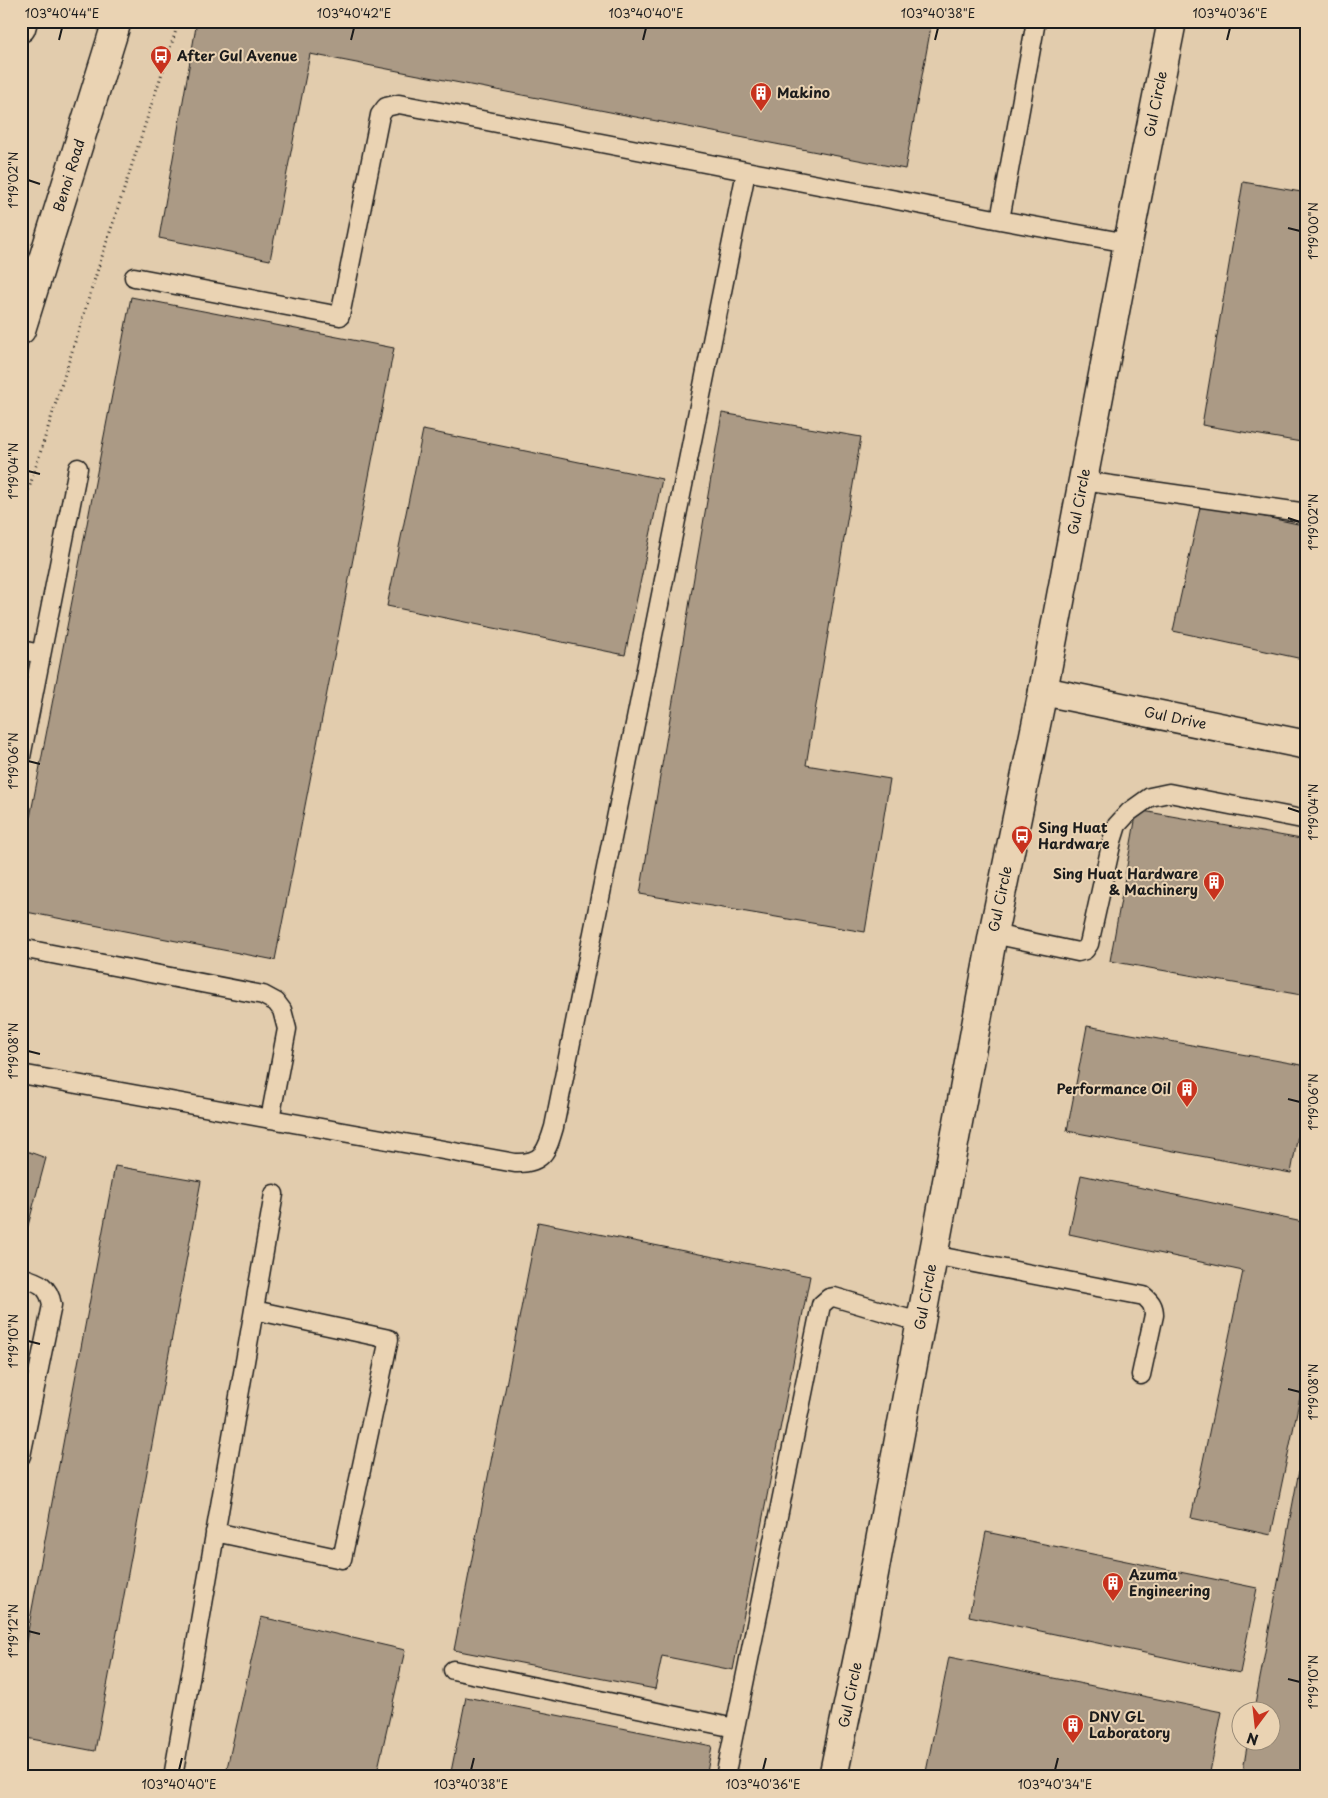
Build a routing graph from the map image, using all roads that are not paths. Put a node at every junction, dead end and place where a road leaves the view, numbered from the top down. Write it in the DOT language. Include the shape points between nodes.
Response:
graph roads {
  1 [pos="24,21"];
  2 [pos="117,21"];
  3 [pos="1036,21"];
  4 [pos="1172,21"];
  5 [pos="21,28"];
  6 [pos="746,172"];
  7 [pos="1000,220"];
  8 [pos="1128,243"];
  9 [pos="134,277"];
  10 [pos="21,330"];
  11 [pos="78,468"];
  12 [pos="1083,481"];
  13 [pos="1307,513"];
  14 [pos="21,650"];
  15 [pos="41,654"];
  16 [pos="1043,690"];
  17 [pos="1307,745"];
  18 [pos="21,757"];
  19 [pos="1307,820"];
  20 [pos="994,934"];
  21 [pos="21,948"];
  22 [pos="21,1074"];
  23 [pos="270,1119"];
  24 [pos="274,1194"];
  25 [pos="933,1255"];
  26 [pos="21,1277"];
  27 [pos="254,1310"];
  28 [pos="921,1319"];
  29 [pos="1141,1375"];
  30 [pos="21,1456"];
  31 [pos="215,1532"];
  32 [pos="453,1670"];
  33 [pos="735,1728"];
  34 [pos="173,1777"];
  35 [pos="725,1777"];
  36 [pos="833,1777"];
  1 -- 5 [label="street"];
  2 -- 10 [label="street, Benoi Road"];
  3 -- 7 [label="lane"];
  4 -- 8 [label="street, Gul Circle"];
  6 -- 7 [label="lane"];
  6 -- 9 [label="lane" via="398,104 386,107 380,115 340,316"];
  6 -- 23 [label="lane" via="549,1146 536,1160 528,1164 515,1163"];
  7 -- 8 [label="lane"];
  8 -- 12 [label="street, Gul Circle"];
  11 -- 15 [label="lane"];
  12 -- 13 [label="lane"];
  12 -- 16 [label="street, Gul Circle"];
  14 -- 15 [label="lane"];
  15 -- 18 [label="lane"];
  16 -- 17 [label="street, Gul Drive"];
  16 -- 20 [label="street, Gul Circle"];
  19 -- 20 [label="lane" via="1169,793 1150,797 1117,825 1090,944 1085,950 1078,952"];
  20 -- 25 [label="street, Gul Circle"];
  21 -- 23 [label="lane" via="263,995 276,1002 282,1010 287,1029"];
  22 -- 23 [label="lane"];
  24 -- 27 [label="lane"];
  25 -- 28 [label="street, Gul Circle"];
  25 -- 29 [label="lane" via="1144,1296 1151,1301 1154,1315"];
  26 -- 30 [label="lane" via="36,1281 44,1288 50,1294 52,1305"];
  27 -- 31 [label="lane"];
  27 -- 31 [label="lane" via="389,1339 342,1559"];
  28 -- 33 [label="lane" via="905,1318 834,1297 822,1305"];
  28 -- 36 [label="street, Gul Circle"];
  31 -- 34 [label="lane"];
  32 -- 33 [label="lane"];
  33 -- 35 [label="lane"];
}
